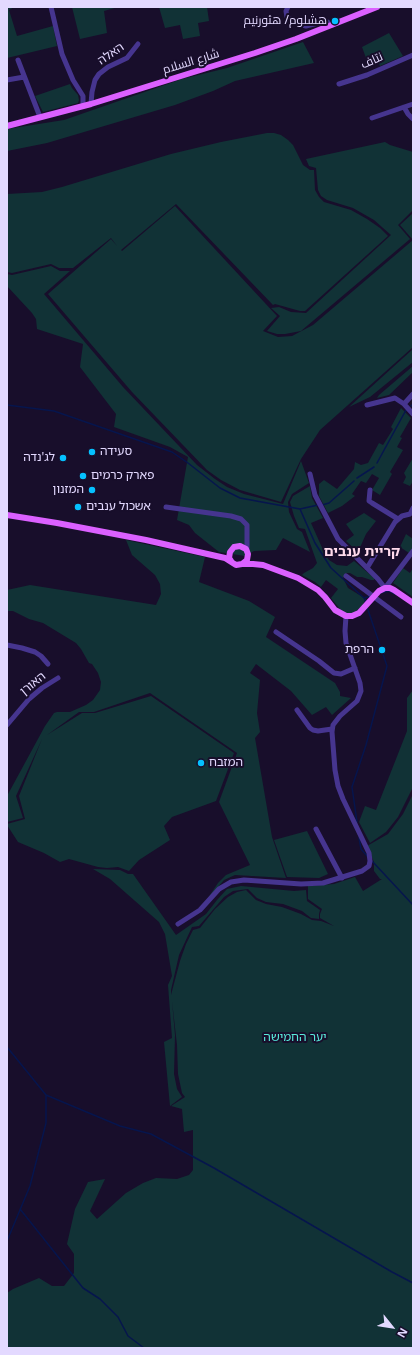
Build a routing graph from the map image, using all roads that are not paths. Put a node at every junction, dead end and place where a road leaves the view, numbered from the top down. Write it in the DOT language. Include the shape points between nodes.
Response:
graph roads {
  1 [pos="51,7"];
  2 [pos="288,7"];
  3 [pos="378,7"];
  4 [pos="332,26"];
  5 [pos="138,44"];
  6 [pos="413,55"];
  7 [pos="18,60"];
  8 [pos="24,77"];
  9 [pos="7,80"];
  10 [pos="339,84"];
  11 [pos="91,104"];
  12 [pos="413,104"];
  13 [pos="83,106"];
  14 [pos="404,107"];
  15 [pos="40,117"];
  16 [pos="372,118"];
  17 [pos="413,119"];
  18 [pos="7,126"];
  19 [pos="413,394"];
  20 [pos="404,404"];
  21 [pos="367,405"];
  22 [pos="413,414"];
  23 [pos="310,474"];
  24 [pos="370,490"];
  25 [pos="166,507"];
  26 [pos="413,508"];
  27 [pos="7,515"];
  28 [pos="398,519"];
  29 [pos="247,535"];
  30 [pos="234,548"];
  31 [pos="413,550"];
  32 [pos="248,553"];
  33 [pos="206,554"];
  34 [pos="231,561"];
  35 [pos="242,564"];
  36 [pos="263,566"];
  37 [pos="367,568"];
  38 [pos="346,576"];
  39 [pos="385,588"];
  40 [pos="374,597"];
  41 [pos="413,603"];
  42 [pos="346,616"];
  43 [pos="401,617"];
  44 [pos="276,632"];
  45 [pos="7,645"];
  46 [pos="48,664"];
  47 [pos="355,668"];
  48 [pos="58,678"];
  49 [pos="297,710"];
  50 [pos="7,725"];
  51 [pos="332,729"];
  52 [pos="316,829"];
  53 [pos="342,878"];
  54 [pos="178,924"];
  1 -- 13 [label="street" via="62,54 83,96"];
  2 -- 4 [label="street" via="287,17 302,25 326,21"];
  3 -- 4 [label="main road, شارع السلام"];
  4 -- 11 [label="main road, شارع السلام"];
  5 -- 11 [label="street, האלה" via="127,58 99,74 95,80"];
  6 -- 10 [label="street, نتاف"];
  7 -- 8 [label="street"];
  8 -- 9 [label="street"];
  8 -- 15 [label="street"];
  11 -- 13 [label="main road, شارع السلام"];
  12 -- 14 [label="street"];
  13 -- 15 [label="main road, شارع السلام"];
  14 -- 16 [label="street"];
  14 -- 17 [label="street"];
  15 -- 18 [label="main road, شارع السلام"];
  19 -- 20 [label="street"];
  20 -- 21 [label="street" via="395,398"];
  20 -- 22 [label="street"];
  23 -- 37 [label="street" via="315,495 338,539"];
  24 -- 28 [label="street" via="369,499 372,503"];
  25 -- 29 [label="street" via="237,517 247,525"];
  26 -- 28 [label="street" via="410,514"];
  27 -- 33 [label="main road" via="57,522"];
  28 -- 37 [label="street"];
  29 -- 30 [label="street"];
  29 -- 32 [label="street"];
  30 -- 32 [label="main road" via="243,547"];
  30 -- 33 [label="main road"];
  30 -- 34 [label="main road" via="229,555"];
  31 -- 39 [label="street"];
  32 -- 35 [label="main road" via="247,560"];
  32 -- 36 [label="main road"];
  33 -- 34 [label="main road"];
  34 -- 35 [label="main road" via="236,565"];
  35 -- 36 [label="main road"];
  36 -- 42 [label="main road" via="286,573 308,584 326,597 339,613"];
  37 -- 39 [label="street"];
  38 -- 40 [label="street"];
  39 -- 40 [label="main road"];
  39 -- 41 [label="main road" via="394,590"];
  40 -- 42 [label="main road" via="358,613"];
  40 -- 43 [label="street"];
  42 -- 47 [label="street" via="346,638"];
  44 -- 47 [label="street" via="334,674"];
  45 -- 46 [label="street" via="35,652"];
  47 -- 51 [label="street" via="361,686 360,696 355,704 337,719"];
  48 -- 50 [label="street, האורן" via="33,696"];
  49 -- 51 [label="street" via="312,730"];
  51 -- 53 [label="street" via="339,789 370,858 369,866 365,870"];
  52 -- 53 [label="street"];
  53 -- 54 [label="street" via="312,884 244,880 231,882 219,889 200,910"];
}
